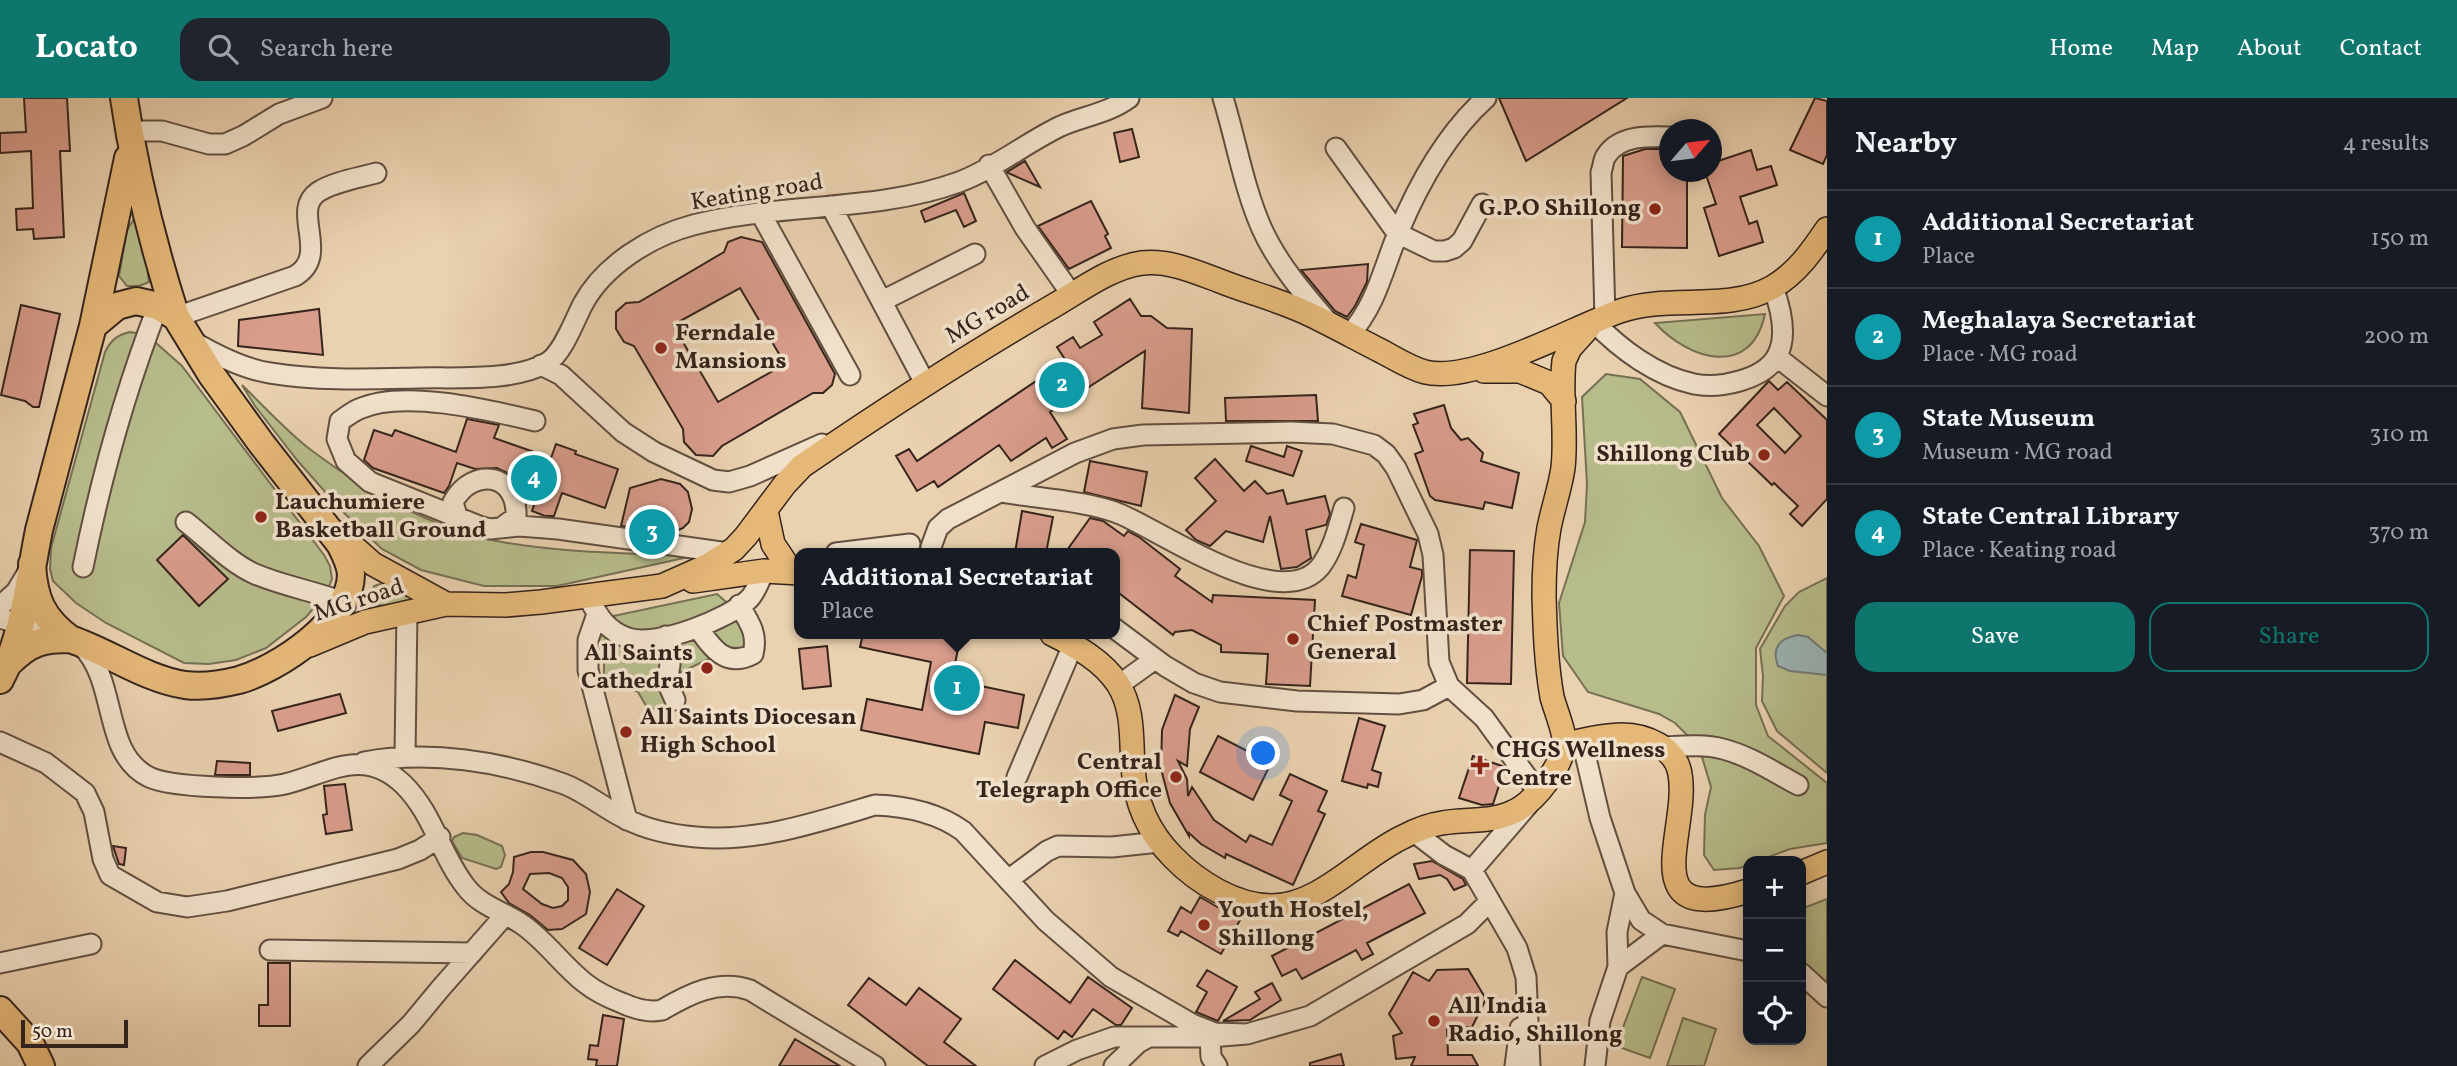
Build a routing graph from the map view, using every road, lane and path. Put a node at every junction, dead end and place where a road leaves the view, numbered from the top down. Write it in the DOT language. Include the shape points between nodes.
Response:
graph roads {
  1 [pos="124,98"];
  2 [pos="322,98"];
  3 [pos="1129,98"];
  4 [pos="1223,98"];
  5 [pos="1486,98"];
  6 [pos="1659,137"];
  7 [pos="130,138"];
  8 [pos="1336,148"];
  9 [pos="989,166"];
  10 [pos="376,173"];
  11 [pos="1482,204"];
  12 [pos="831,205"];
  13 [pos="761,214"];
  14 [pos="1827,229"];
  15 [pos="1397,233"];
  16 [pos="975,254"];
  17 [pos="1773,287"];
  18 [pos="1072,295"];
  19 [pos="882,301"];
  20 [pos="174,320"];
  21 [pos="1599,320"];
  22 [pos="93,326"];
  23 [pos="1341,331"];
  24 [pos="1777,357"];
  25 [pos="541,365"];
  26 [pos="1463,371"];
  27 [pos="850,375"];
  28 [pos="926,385"];
  29 [pos="1827,396"];
  30 [pos="1564,401"];
  31 [pos="535,421"];
  32 [pos="868,423"];
  33 [pos="1000,492"];
  34 [pos="1344,508"];
  35 [pos="766,511"];
  36 [pos="316,512"];
  37 [pos="457,516"];
  38 [pos="186,522"];
  39 [pos="501,528"];
  40 [pos="928,547"];
  41 [pos="728,553"];
  42 [pos="32,564"];
  43 [pos="83,567"];
  44 [pos="788,567"];
  45 [pos="662,586"];
  46 [pos="343,602"];
  47 [pos="446,604"];
  48 [pos="740,605"];
  49 [pos="0,606"];
  50 [pos="592,606"];
  51 [pos="407,611"];
  52 [pos="7,626"];
  53 [pos="698,628"];
  54 [pos="1120,632"];
  55 [pos="666,636"];
  56 [pos="1062,639"];
  57 [pos="73,640"];
  58 [pos="1073,645"];
  59 [pos="289,654"];
  60 [pos="1155,659"];
  61 [pos="5,671"];
  62 [pos="1119,685"];
  63 [pos="1450,686"];
  64 [pos="676,700"];
  65 [pos="0,742"];
  66 [pos="1573,743"];
  67 [pos="1663,747"];
  68 [pos="405,756"];
  69 [pos="356,763"];
  70 [pos="1017,777"];
  71 [pos="1798,785"];
  72 [pos="1536,795"];
  73 [pos="627,820"];
  74 [pos="1414,832"];
  75 [pos="440,837"];
  76 [pos="1159,842"];
  77 [pos="1827,862"];
  78 [pos="1472,870"];
  79 [pos="1806,871"];
  80 [pos="1008,880"];
  81 [pos="1625,893"];
  82 [pos="1743,893"];
  83 [pos="1490,901"];
  84 [pos="505,915"];
  85 [pos="1662,934"];
  86 [pos="90,944"];
  87 [pos="270,950"];
  88 [pos="1743,950"];
  89 [pos="472,953"];
  90 [pos="0,963"];
  91 [pos="1618,967"];
  92 [pos="1806,978"];
  93 [pos="1527,993"];
  94 [pos="1827,998"];
  95 [pos="0,1010"];
  96 [pos="1247,1034"];
  97 [pos="1149,1037"];
  98 [pos="1210,1037"];
  99 [pos="41,1066"];
  100 [pos="368,1066"];
  101 [pos="875,1066"];
  102 [pos="1045,1066"];
  103 [pos="1114,1066"];
  104 [pos="1217,1066"];
  105 [pos="1515,1066"];
  106 [pos="1530,1066"];
  107 [pos="1595,1066"];
  1 -- 7 [label="highway"];
  2 -- 7 [label="street" via="279,114 225,144 162,131"];
  3 -- 9 [label="street, Keating road" via="1062,126"];
  4 -- 23 [label="street" via="1263,231 1291,277"];
  5 -- 15 [label="street" via="1437,158"];
  6 -- 21 [label="street" via="1635,137 1606,155 1601,172"];
  7 -- 20 [label="highway"];
  7 -- 22 [label="highway"];
  8 -- 15 [label="street"];
  9 -- 12 [label="street, Keating road" via="960,181 917,193"];
  9 -- 18 [label="street" via="1031,238"];
  10 -- 20 [label="street" via="329,187 310,200 310,261 305,270"];
  11 -- 15 [label="street" via="1454,248 1434,250"];
  12 -- 13 [label="street, Keating road"];
  12 -- 19 [label="street"];
  13 -- 25 [label="street, Keating road" via="691,226 656,240 613,268 585,300 560,349"];
  13 -- 27 [label="street"];
  14 -- 17 [label="main road" via="1809,256"];
  15 -- 23 [label="street" via="1362,321"];
  16 -- 19 [label="street"];
  17 -- 21 [label="main road, MG road" via="1735,299 1648,305"];
  17 -- 24 [label="street" via="1780,307"];
  18 -- 23 [label="main road, MG road" via="1111,273 1153,262 1192,271"];
  18 -- 28 [label="main road, MG road"];
  19 -- 28 [label="street"];
  20 -- 22 [label="highway" via="136,301 117,306"];
  20 -- 25 [label="street" via="234,362 268,373 315,378 485,376"];
  20 -- 36 [label="highway"];
  20 -- 43 [label="street" via="137,361"];
  21 -- 24 [label="street" via="1614,343 1654,369 1692,384 1718,387 1747,378"];
  21 -- 26 [label="main road, MG road"];
  21 -- 30 [label="main road" via="1579,337 1564,360"];
  22 -- 42 [label="highway"];
  23 -- 26 [label="main road, MG road" via="1424,372"];
  24 -- 29 [label="street"];
  25 -- 32 [label="street" via="571,384 623,432 713,480 729,482 750,476"];
  26 -- 30 [label="main road" via="1520,371 1549,383"];
  28 -- 32 [label="main road, MG road"];
  30 -- 66 [label="main road" via="1563,470 1549,529 1544,593 1549,678"];
  31 -- 37 [label="street" via="474,406 387,401 358,409 341,421 337,439 346,461 370,482"];
  32 -- 35 [label="main road, MG road" via="802,466"];
  33 -- 34 [label="street" via="1118,513 1213,563 1280,582 1303,579 1318,569"];
  33 -- 40 [label="street" via="948,519"];
  33 -- 63 [label="street" via="1075,453 1113,439 1143,435 1291,432 1333,434 1374,445 1396,468 1428,534 1439,662"];
  35 -- 41 [label="main road, MG road"];
  35 -- 44 [label="main road" via="769,533"];
  36 -- 46 [label="highway" via="348,560 351,576"];
  36 -- 47 [label="main road, MG road" via="373,564"];
  37 -- 39 [label="street" via="479,526"];
  37 -- 39 [label="street" via="453,502 459,491 481,479 496,480 511,490 516,505 516,517"];
  38 -- 46 [label="street" via="253,573"];
  39 -- 41 [label="street" via="558,529"];
  41 -- 45 [label="main road, MG road"];
  42 -- 49 [label="street" via="16,592"];
  42 -- 52 [label="highway"];
  42 -- 57 [label="highway" via="37,600 53,624"];
  44 -- 45 [label="main road"];
  44 -- 48 [label="street"];
  45 -- 50 [label="main road, MG road"];
  46 -- 59 [label="highway" via="322,631"];
  47 -- 50 [label="main road, MG road"];
  47 -- 51 [label="main road, MG road"];
  48 -- 53 [label="street"];
  48 -- 53 [label="street" via="757,640 753,654 731,660"];
  50 -- 55 [label="street" via="606,626 629,639"];
  50 -- 73 [label="street" via="588,670"];
  51 -- 59 [label="main road, MG road" via="365,622"];
  51 -- 68 [label="street"];
  52 -- 57 [label="street"];
  52 -- 61 [label="highway"];
  53 -- 55 [label="street"];
  54 -- 60 [label="street"];
  55 -- 64 [label="street" via="667,682"];
  56 -- 58 [label="main road"];
  57 -- 59 [label="highway" via="186,685 238,680"];
  57 -- 61 [label="highway" via="40,641 23,650"];
  57 -- 69 [label="street" via="89,653 100,674 122,752 149,777 250,788 284,784"];
  58 -- 62 [label="main road"];
  58 -- 70 [label="street"];
  60 -- 62 [label="street"];
  60 -- 63 [label="street" via="1194,683 1220,692 1297,701 1399,704 1423,700"];
  62 -- 76 [label="main road" via="1131,722 1140,805"];
  63 -- 72 [label="street" via="1484,718"];
  65 -- 75 [label="street" via="46,762 85,793 110,874 158,902 187,907 227,901 398,859"];
  66 -- 67 [label="main road" via="1625,735"];
  66 -- 72 [label="main road"];
  66 -- 81 [label="street"];
  67 -- 71 [label="street" via="1725,749"];
  67 -- 82 [label="main road" via="1680,774 1673,846 1679,888 1705,900"];
  68 -- 69 [label="street"];
  68 -- 73 [label="street" via="504,767 565,785"];
  69 -- 75 [label="street" via="373,765 403,784"];
  72 -- 74 [label="main road" via="1494,819 1441,823"];
  72 -- 78 [label="street"];
  73 -- 80 [label="street" via="684,835 731,839 874,805 892,806 949,821"];
  74 -- 76 [label="main road" via="1308,897 1274,906 1246,902 1208,886"];
  74 -- 78 [label="street" via="1444,856"];
  75 -- 84 [label="street" via="467,889"];
  76 -- 80 [label="street" via="1058,846"];
  77 -- 79 [label="main road"];
  78 -- 83 [label="street"];
  80 -- 96 [label="street" via="1066,940 1111,977 1192,1024 1215,1033"];
  81 -- 85 [label="street" via="1642,920"];
  81 -- 91 [label="street" via="1617,932"];
  83 -- 93 [label="street" via="1522,960"];
  83 -- 96 [label="street" via="1467,924 1310,1016"];
  84 -- 89 [label="street"];
  84 -- 101 [label="street" via="523,925 585,984 628,1006 662,1010 714,986 737,985"];
  85 -- 88 [label="street"];
  85 -- 91 [label="street"];
  86 -- 90 [label="street"];
  87 -- 89 [label="street"];
  89 -- 100 [label="street"];
  91 -- 107 [label="street" via="1600,1021"];
  92 -- 94 [label="street"];
  93 -- 105 [label="street"];
  93 -- 106 [label="street"];
  95 -- 99 [label="highway" via="30,1043"];
  96 -- 98 [label="street"];
  97 -- 98 [label="street"];
  97 -- 102 [label="street" via="1108,1039"];
  97 -- 103 [label="street"];
  98 -- 104 [label="street" via="1211,1057"];
}
